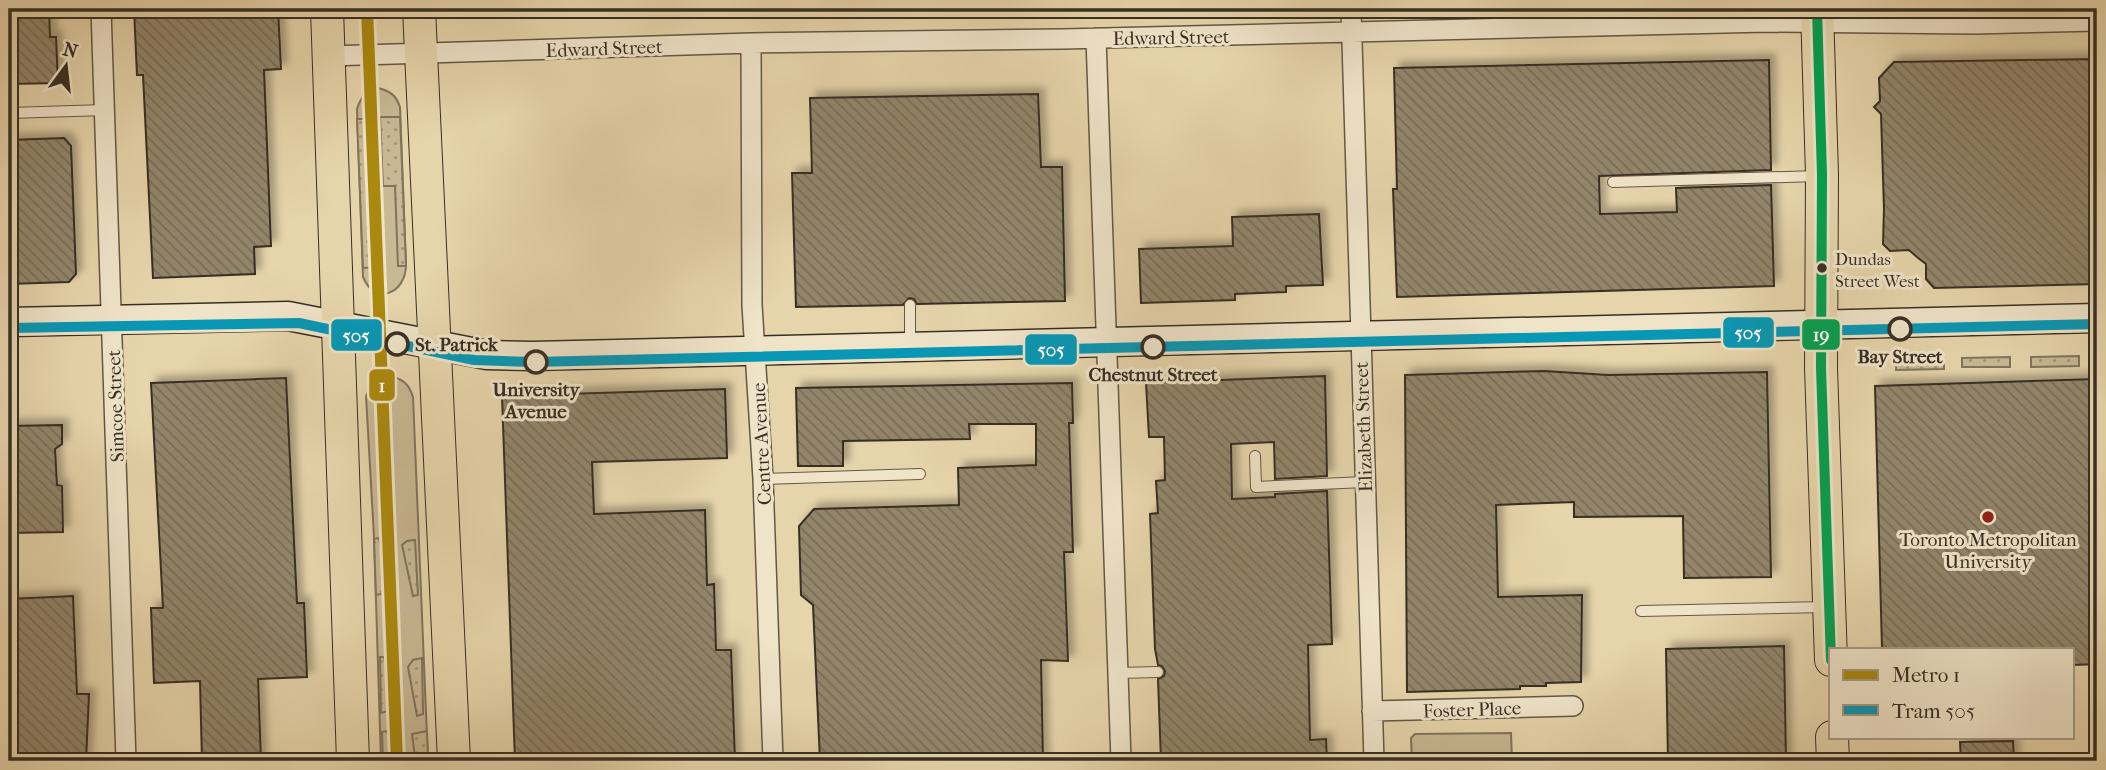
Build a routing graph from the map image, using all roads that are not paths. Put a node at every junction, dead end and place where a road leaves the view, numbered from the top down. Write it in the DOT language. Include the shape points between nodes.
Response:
graph roads {
  1 [pos="101,9"];
  2 [pos="327,9"];
  3 [pos="419,9"];
  4 [pos="1351,9"];
  5 [pos="1817,16"];
  6 [pos="1578,18"];
  7 [pos="2097,21"];
  8 [pos="1353,32"];
  9 [pos="1096,38"];
  10 [pos="751,43"];
  11 [pos="421,54"];
  12 [pos="328,57"];
  13 [pos="104,110"];
  14 [pos="9,113"];
  15 [pos="1822,175"];
  16 [pos="1613,182"];
  17 [pos="909,304"];
  18 [pos="2097,318"];
  19 [pos="112,320"];
  20 [pos="9,322"];
  21 [pos="338,325"];
  22 [pos="1822,325"];
  23 [pos="1361,336"];
  24 [pos="1108,343"];
  25 [pos="435,345"];
  26 [pos="910,347"];
  27 [pos="756,351"];
  28 [pos="1255,456"];
  29 [pos="920,474"];
  30 [pos="763,479"];
  31 [pos="1365,482"];
  32 [pos="1829,607"];
  33 [pos="1641,611"];
  34 [pos="1831,648"];
  35 [pos="1158,672"];
  36 [pos="1118,673"];
  37 [pos="1573,706"];
  38 [pos="1372,711"];
  39 [pos="1832,738"];
  40 [pos="126,761"];
  41 [pos="353,761"];
  42 [pos="454,761"];
  43 [pos="773,761"];
  44 [pos="1121,761"];
  45 [pos="1374,761"];
  46 [pos="1833,761"];
  1 -- 13 [label="street, Simcoe Street"];
  2 -- 12 [label="main road"];
  3 -- 11 [label="main road"];
  4 -- 8 [label="street, Elizabeth Street"];
  5 -- 6 [label="street, Edward Street"];
  5 -- 7 [label="street, Edward Street" via="1975,24"];
  5 -- 15 [label="main road"];
  6 -- 8 [label="street, Edward Street"];
  8 -- 9 [label="street, Edward Street"];
  8 -- 23 [label="street, Elizabeth Street"];
  9 -- 10 [label="street, Edward Street"];
  9 -- 24 [label="street"];
  10 -- 11 [label="street, Edward Street"];
  10 -- 27 [label="street, Centre Avenue"];
  11 -- 12 [label="street, Edward Street"];
  11 -- 25 [label="main road"];
  12 -- 21 [label="main road"];
  13 -- 14 [label="lane"];
  13 -- 19 [label="street, Simcoe Street"];
  15 -- 16 [label="lane"];
  15 -- 22 [label="main road"];
  17 -- 26 [label="lane"];
  18 -- 22 [label="main road"];
  19 -- 20 [label="main road"];
  19 -- 21 [label="main road" via="288,316"];
  19 -- 40 [label="street, Simcoe Street"];
  21 -- 25 [label="main road"];
  21 -- 41 [label="main road"];
  22 -- 23 [label="main road"];
  22 -- 32 [label="main road"];
  23 -- 24 [label="main road"];
  23 -- 31 [label="street, Elizabeth Street"];
  24 -- 26 [label="main road"];
  24 -- 36 [label="street"];
  25 -- 27 [label="main road" via="499,356"];
  25 -- 42 [label="main road"];
  26 -- 27 [label="main road"];
  27 -- 30 [label="street, Centre Avenue"];
  28 -- 31 [label="lane" via="1256,487"];
  29 -- 30 [label="lane"];
  30 -- 43 [label="street, Centre Avenue"];
  31 -- 38 [label="street, Elizabeth Street"];
  32 -- 33 [label="lane"];
  32 -- 34 [label="main road"];
  35 -- 36 [label="lane"];
  36 -- 44 [label="street"];
  37 -- 38 [label="street, Foster Place"];
  38 -- 45 [label="street, Elizabeth Street"];
  39 -- 46 [label="main road"];
}
